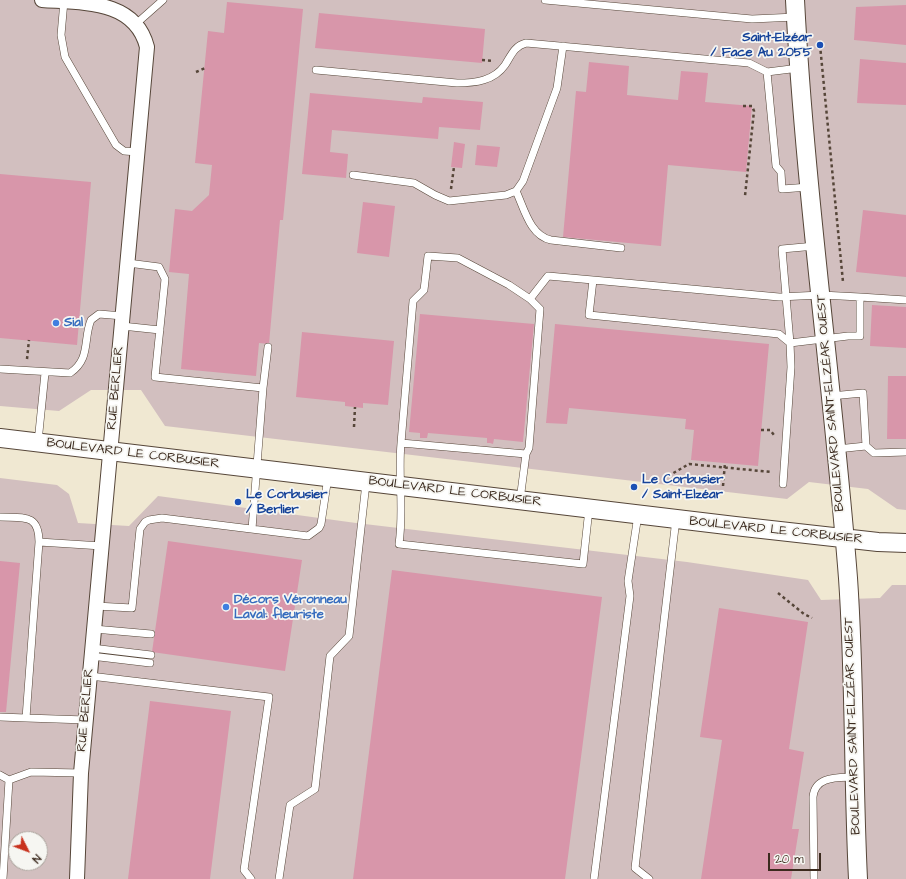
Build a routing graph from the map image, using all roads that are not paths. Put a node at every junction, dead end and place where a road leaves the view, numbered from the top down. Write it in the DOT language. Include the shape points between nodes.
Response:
graph roads {
  1 [pos="42,0"];
  2 [pos="163,0"];
  3 [pos="545,0"];
  4 [pos="64,1"];
  5 [pos="620,3"];
  6 [pos="796,9"];
  7 [pos="137,23"];
  8 [pos="563,46"];
  9 [pos="800,68"];
  10 [pos="316,70"];
  11 [pos="767,72"];
  12 [pos="138,152"];
  13 [pos="353,175"];
  14 [pos="810,187"];
  15 [pos="516,190"];
  16 [pos="815,246"];
  17 [pos="621,248"];
  18 [pos="128,263"];
  19 [pos="593,280"];
  20 [pos="821,295"];
  21 [pos="786,297"];
  22 [pos="860,297"];
  23 [pos="530,299"];
  24 [pos="906,300"];
  25 [pos="123,321"];
  26 [pos="160,330"];
  27 [pos="825,338"];
  28 [pos="790,343"];
  29 [pos="268,347"];
  30 [pos="0,369"];
  31 [pos="45,372"];
  32 [pos="263,388"];
  33 [pos="831,396"];
  34 [pos="1,438"];
  35 [pos="38,442"];
  36 [pos="401,443"];
  37 [pos="866,446"];
  38 [pos="836,449"];
  39 [pos="110,451"];
  40 [pos="906,452"];
  41 [pos="526,454"];
  42 [pos="257,468"];
  43 [pos="328,477"];
  44 [pos="366,482"];
  45 [pos="783,484"];
  46 [pos="400,486"];
  47 [pos="520,500"];
  48 [pos="589,509"];
  49 [pos="638,515"];
  50 [pos="0,517"];
  51 [pos="676,519"];
  52 [pos="252,529"];
  53 [pos="844,538"];
  54 [pos="39,542"];
  55 [pos="906,543"];
  56 [pos="102,546"];
  57 [pos="96,606"];
  58 [pos="94,629"];
  59 [pos="151,634"];
  60 [pos="92,652"];
  61 [pos="151,655"];
  62 [pos="150,663"];
  63 [pos="90,676"];
  64 [pos="0,717"];
  65 [pos="26,718"];
  66 [pos="86,720"];
  67 [pos="81,773"];
  68 [pos="0,775"];
  69 [pos="856,777"];
  70 [pos="9,780"];
  71 [pos="3,879"];
  72 [pos="77,879"];
  73 [pos="251,879"];
  74 [pos="279,879"];
  75 [pos="594,879"];
  76 [pos="649,879"];
  77 [pos="814,879"];
  78 [pos="858,879"];
  1 -- 4 [label="street, RUE BERLIER"];
  2 -- 7 [label="lane"];
  3 -- 5 [label="lane"];
  4 -- 7 [label="street, RUE BERLIER" via="109,5 121,10"];
  4 -- 12 [label="lane" via="61,35 65,57 116,145 124,152"];
  5 -- 6 [label="lane" via="752,19"];
  6 -- 9 [label="street, BOULEVARD SAINT-ELZÉAR OUEST"];
  7 -- 12 [label="street, RUE BERLIER" via="147,47"];
  8 -- 10 [label="lane" via="522,44 513,51 495,76 469,83"];
  8 -- 11 [label="lane" via="749,63"];
  8 -- 15 [label="lane" via="557,88 523,181"];
  9 -- 11 [label="lane"];
  9 -- 14 [label="street, BOULEVARD SAINT-ELZÉAR OUEST"];
  11 -- 14 [label="lane" via="776,166 781,172 782,189"];
  12 -- 18 [label="street, RUE BERLIER"];
  13 -- 15 [label="lane" via="414,183 449,200 506,195"];
  14 -- 16 [label="street, BOULEVARD SAINT-ELZÉAR OUEST"];
  15 -- 17 [label="lane" via="532,226 542,238"];
  16 -- 20 [label="street, BOULEVARD SAINT-ELZÉAR OUEST"];
  16 -- 21 [label="lane" via="782,249"];
  18 -- 25 [label="street, RUE BERLIER"];
  18 -- 26 [label="lane" via="158,267 165,280"];
  19 -- 21 [label="lane"];
  19 -- 23 [label="lane" via="548,276"];
  19 -- 28 [label="lane" via="588,315 779,334"];
  20 -- 21 [label="lane"];
  20 -- 22 [label="lane"];
  20 -- 27 [label="street, BOULEVARD SAINT-ELZÉAR OUEST"];
  21 -- 28 [label="lane"];
  22 -- 24 [label="lane"];
  22 -- 27 [label="lane" via="860,336"];
  23 -- 36 [label="lane" via="458,258 428,256 424,290 413,301"];
  23 -- 41 [label="lane" via="540,309 529,448"];
  25 -- 26 [label="lane"];
  25 -- 31 [label="lane" via="104,314 95,316 90,323 84,355 74,370 64,374"];
  25 -- 39 [label="street, RUE BERLIER"];
  26 -- 32 [label="lane" via="155,377"];
  27 -- 28 [label="lane"];
  27 -- 33 [label="street, BOULEVARD SAINT-ELZÉAR OUEST"];
  28 -- 45 [label="lane" via="791,367"];
  29 -- 32 [label="lane"];
  30 -- 31 [label="lane"];
  31 -- 35 [label="lane"];
  32 -- 42 [label="lane"];
  33 -- 37 [label="lane" via="863,393"];
  33 -- 38 [label="street, BOULEVARD SAINT-ELZÉAR OUEST"];
  34 -- 35 [label="street, BOULEVARD LE CORBUSIER"];
  35 -- 39 [label="street, BOULEVARD LE CORBUSIER"];
  36 -- 41 [label="lane"];
  36 -- 46 [label="lane"];
  37 -- 38 [label="lane"];
  37 -- 40 [label="lane" via="874,453"];
  38 -- 53 [label="street, BOULEVARD SAINT-ELZÉAR OUEST"];
  39 -- 42 [label="street, BOULEVARD LE CORBUSIER"];
  39 -- 56 [label="street, RUE BERLIER"];
  41 -- 47 [label="lane"];
  42 -- 43 [label="street, BOULEVARD LE CORBUSIER"];
  42 -- 52 [label="lane"];
  43 -- 44 [label="street, BOULEVARD LE CORBUSIER"];
  43 -- 52 [label="lane" via="321,524 308,536"];
  44 -- 46 [label="street, BOULEVARD LE CORBUSIER"];
  44 -- 74 [label="lane" via="349,636 330,656 315,789 290,805"];
  46 -- 47 [label="street, BOULEVARD LE CORBUSIER"];
  46 -- 48 [label="lane" via="402,522 399,544 583,564"];
  47 -- 48 [label="street, BOULEVARD LE CORBUSIER"];
  48 -- 49 [label="street, BOULEVARD LE CORBUSIER"];
  49 -- 51 [label="street, BOULEVARD LE CORBUSIER"];
  49 -- 75 [label="lane" via="628,581 630,596"];
  50 -- 54 [label="lane" via="22,518 34,522 39,530"];
  51 -- 53 [label="street, BOULEVARD LE CORBUSIER"];
  51 -- 76 [label="lane" via="635,868"];
  52 -- 57 [label="lane" via="168,519 149,520 142,525 139,534 132,608"];
  53 -- 55 [label="street, BOULEVARD LE CORBUSIER"];
  53 -- 69 [label="street, BOULEVARD SAINT-ELZÉAR OUEST" via="850,610"];
  54 -- 56 [label="lane"];
  54 -- 65 [label="lane"];
  56 -- 57 [label="street, RUE BERLIER"];
  57 -- 58 [label="street, RUE BERLIER"];
  58 -- 59 [label="lane"];
  58 -- 60 [label="street, RUE BERLIER"];
  60 -- 61 [label="lane"];
  60 -- 62 [label="lane"];
  60 -- 63 [label="street, RUE BERLIER"];
  63 -- 66 [label="street, RUE BERLIER"];
  63 -- 73 [label="lane" via="269,697 244,870"];
  64 -- 65 [label="lane"];
  65 -- 66 [label="lane"];
  66 -- 67 [label="street, RUE BERLIER"];
  67 -- 70 [label="lane" via="31,772"];
  67 -- 72 [label="street, RUE BERLIER"];
  68 -- 70 [label="lane"];
  69 -- 77 [label="lane" via="826,779 814,789"];
  69 -- 78 [label="street, BOULEVARD SAINT-ELZÉAR OUEST"];
  70 -- 71 [label="lane"];
}
